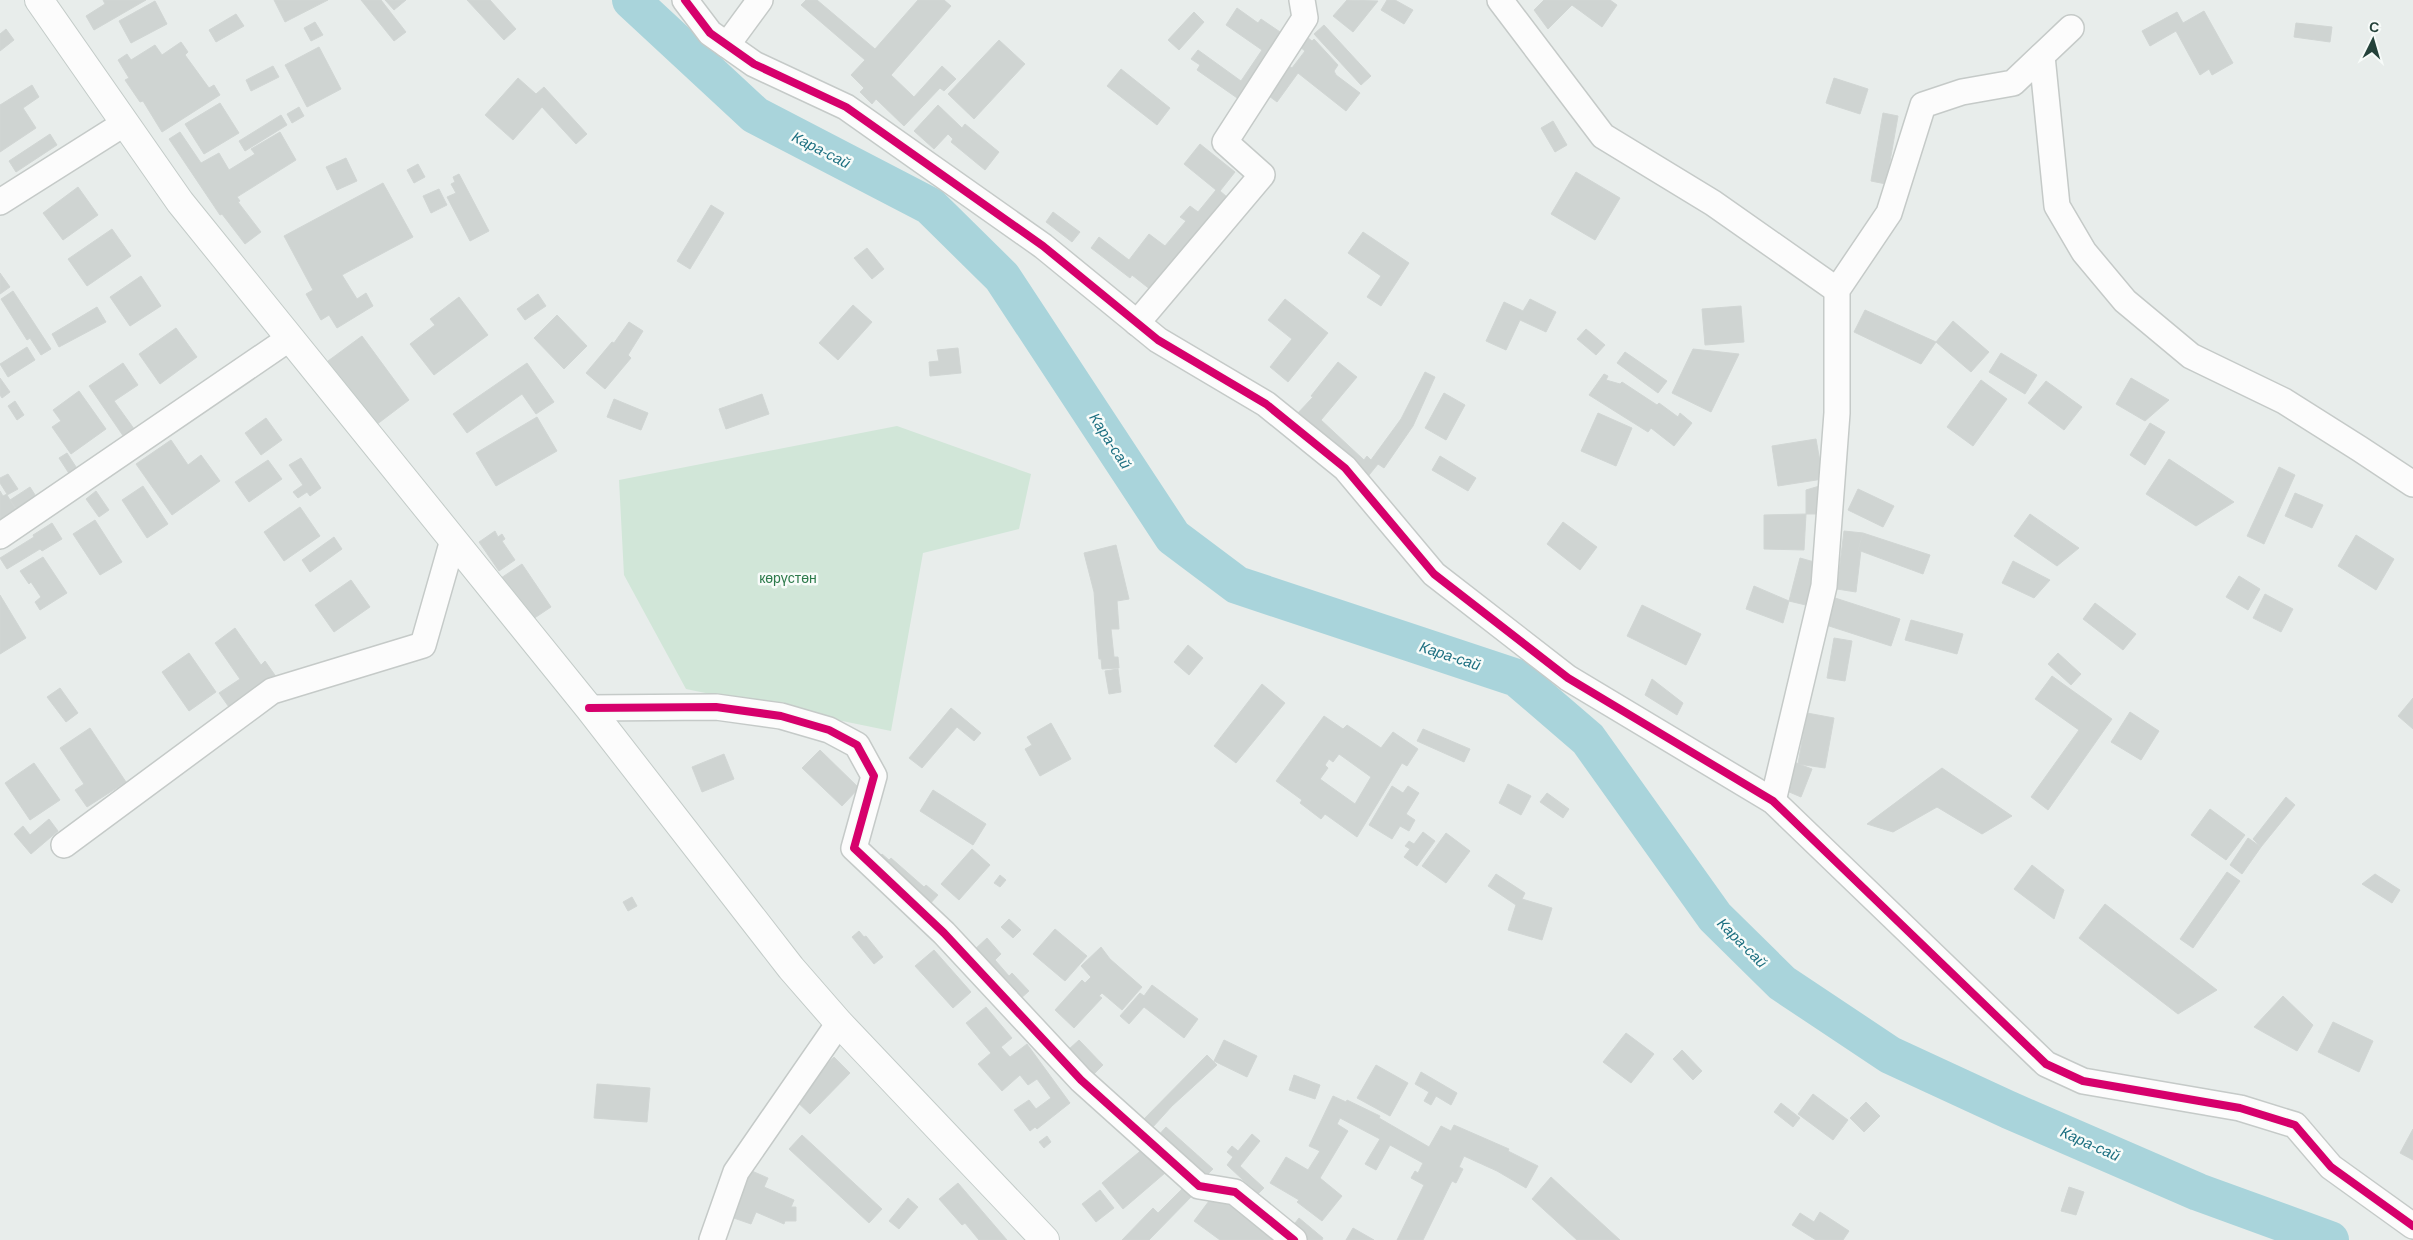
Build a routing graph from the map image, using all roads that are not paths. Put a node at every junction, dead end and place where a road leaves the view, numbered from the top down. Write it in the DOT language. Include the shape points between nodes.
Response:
graph roads {
  1 [pos="39,0"];
  2 [pos="685,0"];
  3 [pos="760,0"];
  4 [pos="1302,0"];
  5 [pos="1500,0"];
  6 [pos="2071,28"];
  7 [pos="727,44"];
  8 [pos="2042,56"];
  9 [pos="125,123"];
  10 [pos="0,202"];
  11 [pos="1837,290"];
  12 [pos="1137,323"];
  13 [pos="290,338"];
  14 [pos="2413,484"];
  15 [pos="0,536"];
  16 [pos="453,540"];
  17 [pos="589,708"];
  18 [pos="1773,801"];
  19 [pos="64,846"];
  20 [pos="839,1023"];
  21 [pos="2413,1226"];
  22 [pos="712,1240"];
  23 [pos="1044,1240"];
  24 [pos="1294,1240"];
  1 -- 9 [label="main road"];
  2 -- 7 [label="street" via="710,33"];
  3 -- 7 [label="street"];
  4 -- 12 [label="street" via="1305,18 1225,142 1262,175"];
  5 -- 11 [label="street" via="1603,136 1713,203"];
  6 -- 8 [label="street"];
  7 -- 12 [label="street" via="754,64 846,107 1043,246"];
  8 -- 11 [label="street" via="2013,83 1962,92 1923,105 1889,213"];
  8 -- 14 [label="street" via="2057,206 2084,252 2125,301 2191,356 2284,402"];
  9 -- 10 [label="street"];
  9 -- 13 [label="main road" via="180,202"];
  11 -- 18 [label="street" via="1837,413 1824,586"];
  12 -- 18 [label="street" via="1158,340 1266,404 1344,468 1434,574 1568,678"];
  13 -- 15 [label="street"];
  13 -- 16 [label="main road"];
  16 -- 17 [label="main road"];
  16 -- 19 [label="street" via="423,645 272,691"];
  17 -- 20 [label="main road" via="791,968"];
  17 -- 24 [label="street" via="716,707 781,716 829,730 857,746 874,776 854,848 944,933 1081,1080 1198,1186 1235,1192"];
  18 -- 21 [label="street" via="2046,1064 2083,1081 2240,1108 2295,1125 2331,1167"];
  20 -- 22 [label="street" via="736,1172"];
  20 -- 23 [label="main road"];
}
